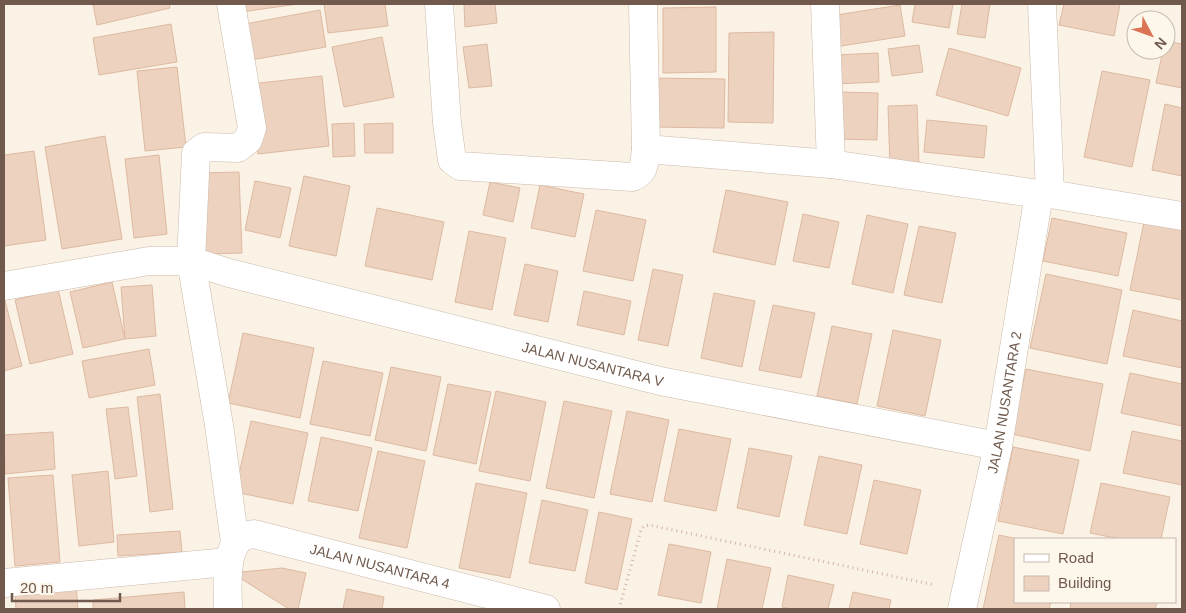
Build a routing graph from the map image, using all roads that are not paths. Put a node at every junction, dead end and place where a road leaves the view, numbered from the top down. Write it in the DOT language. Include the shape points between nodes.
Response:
graph roads {
  1 [pos="231,4"];
  2 [pos="439,4"];
  3 [pos="643,4"];
  4 [pos="825,4"];
  5 [pos="1042,4"];
  6 [pos="646,149"];
  7 [pos="831,164"];
  8 [pos="1044,194"];
  9 [pos="1182,216"];
  10 [pos="191,261"];
  11 [pos="4,286"];
  12 [pos="998,446"];
  13 [pos="232,552"];
  14 [pos="4,583"];
  15 [pos="964,600"];
  16 [pos="228,609"];
  17 [pos="546,609"];
  1 -- 10 [label="street" via="252,128 248,140 238,148 204,146 196,154"];
  2 -- 6 [label="street" via="446,123 452,160 460,166 632,176 640,174 643,169"];
  3 -- 6 [label="street"];
  4 -- 7 [label="street"];
  5 -- 8 [label="street, JALAN NUSANTARA 2"];
  6 -- 7 [label="street"];
  7 -- 8 [label="street"];
  8 -- 9 [label="street"];
  8 -- 12 [label="street, JALAN NUSANTARA 2"];
  10 -- 11 [label="street, JALAN NUSANTARA V" via="149,261"];
  10 -- 12 [label="street, JALAN NUSANTARA V" via="660,381"];
  10 -- 13 [label="street" via="219,425"];
  12 -- 15 [label="street, JALAN NUSANTARA 2"];
  13 -- 14 [label="street, JALAN NUSANTARA 4"];
  13 -- 16 [label="street"];
  13 -- 17 [label="street, JALAN NUSANTARA 4" via="244,536 254,534"];
}
